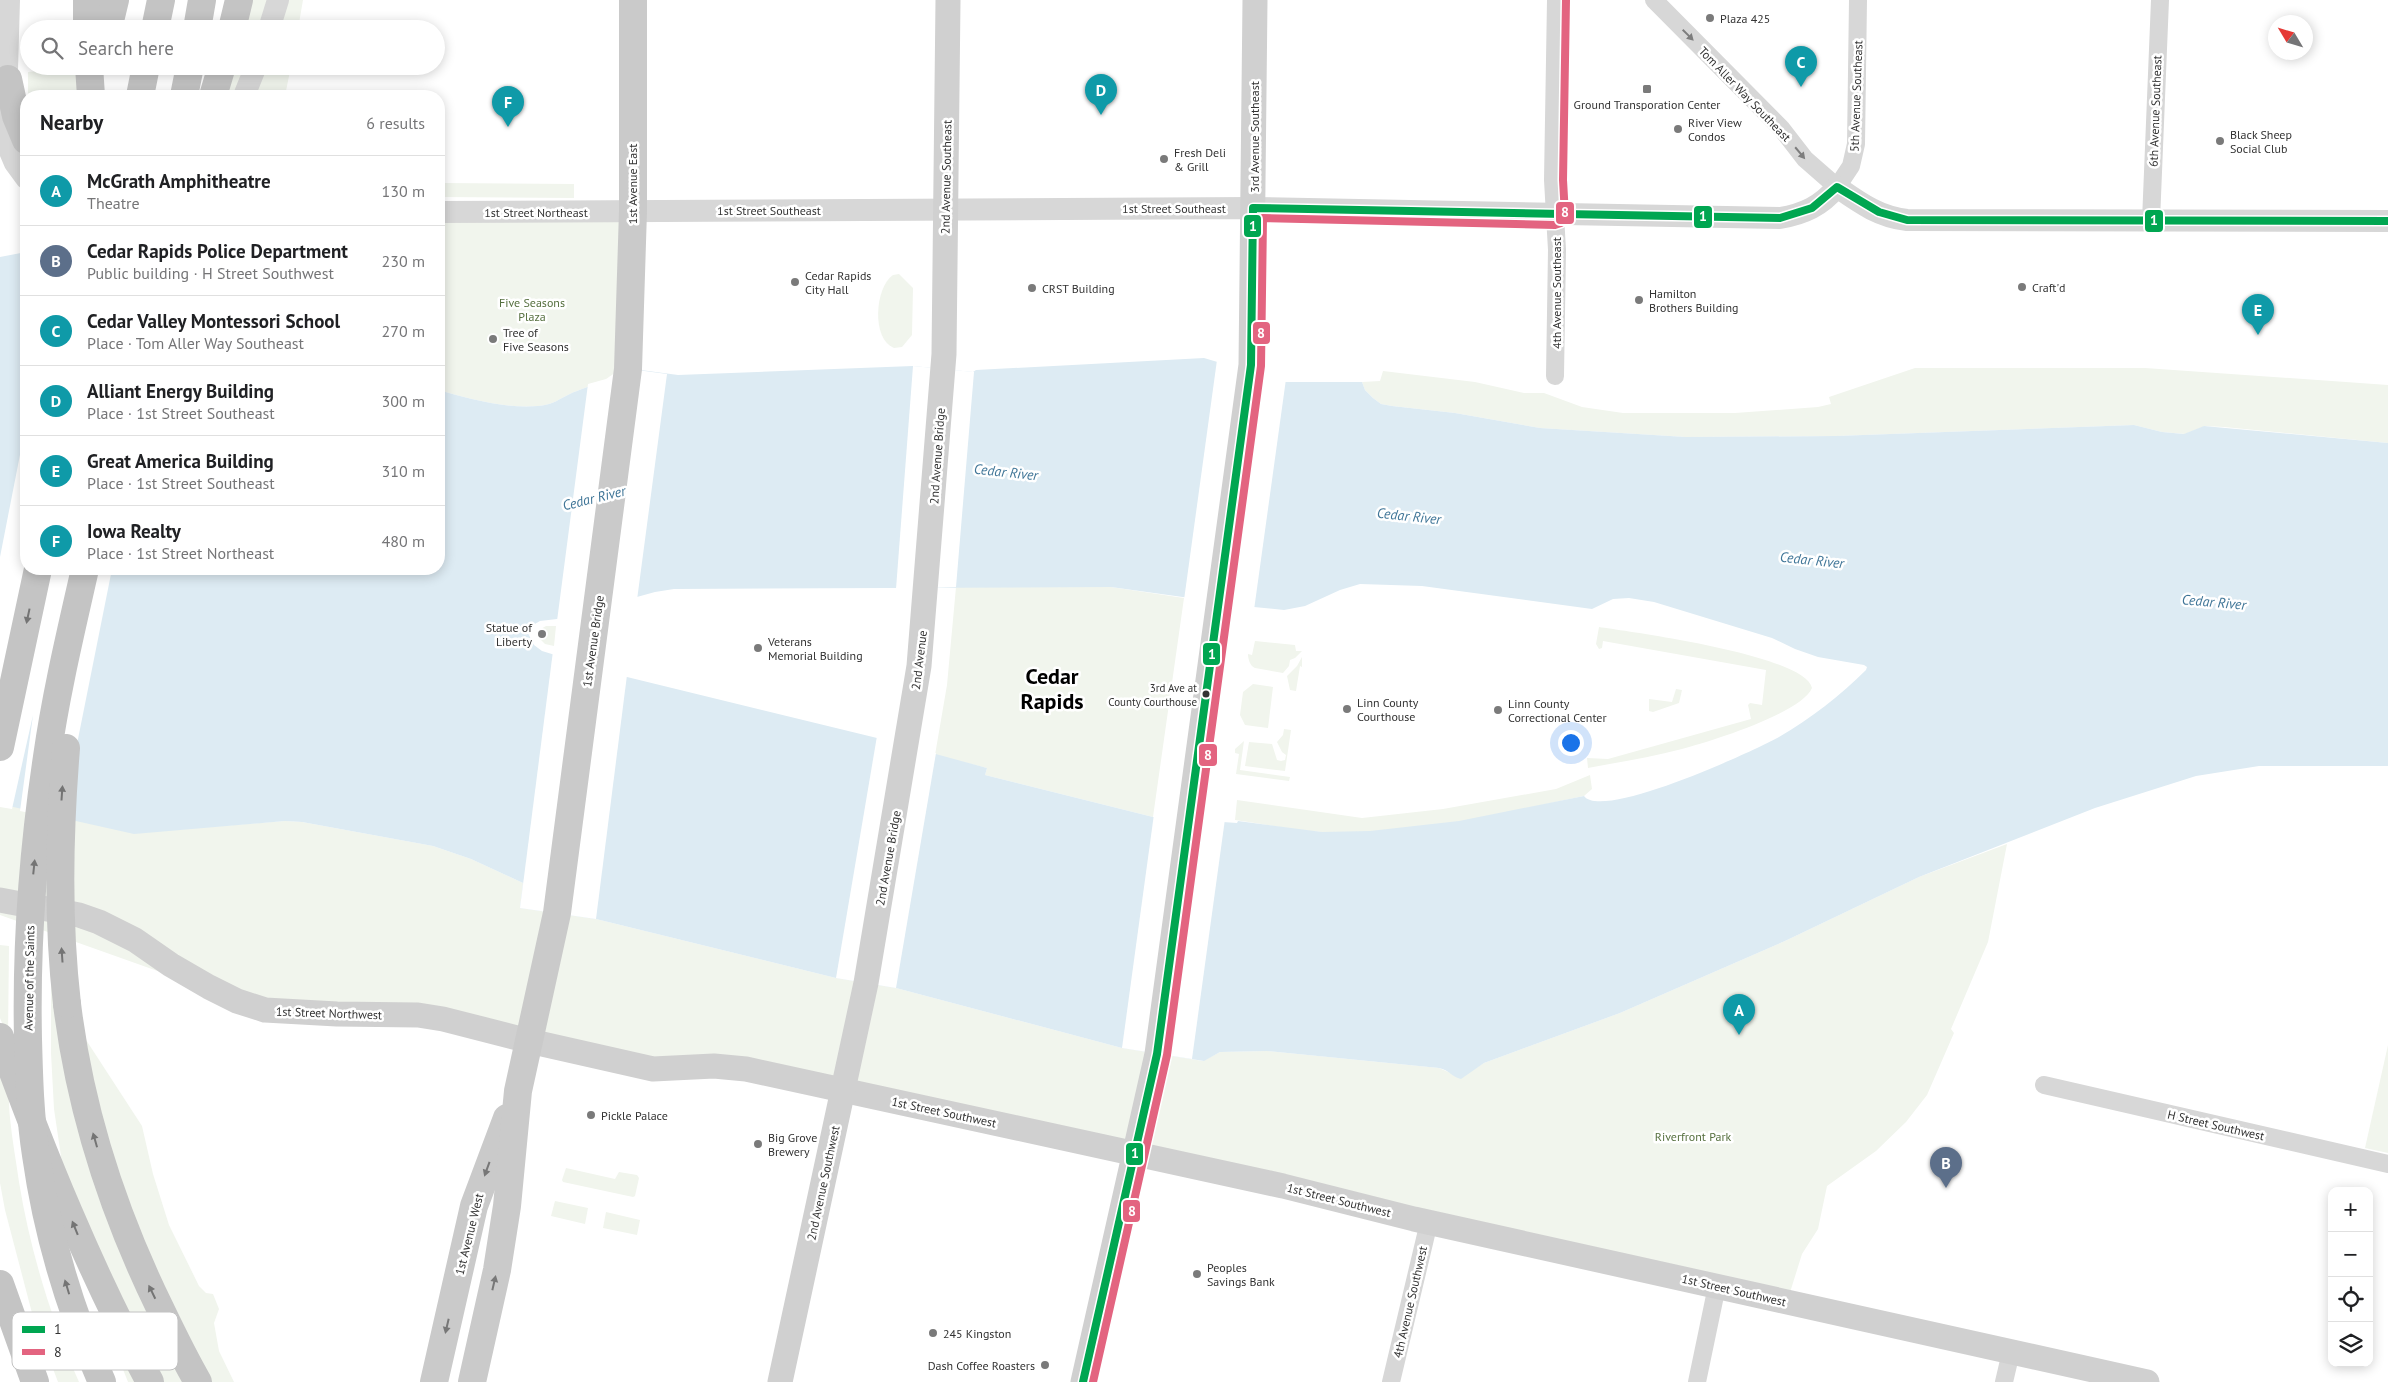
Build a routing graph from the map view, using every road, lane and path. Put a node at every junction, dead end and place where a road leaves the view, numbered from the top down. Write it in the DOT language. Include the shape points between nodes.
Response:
graph roads {
  1 [pos="9,0"];
  2 [pos="86,0"];
  3 [pos="161,0"];
  4 [pos="202,0"];
  5 [pos="278,0"];
  6 [pos="633,0"];
  7 [pos="948,0"];
  8 [pos="1255,0"];
  9 [pos="1556,0"];
  10 [pos="1654,0"];
  11 [pos="1858,0"];
  12 [pos="2160,0"];
  13 [pos="87,20"];
  14 [pos="157,20"];
  15 [pos="199,20"];
  16 [pos="272,20"];
  17 [pos="89,75"];
  18 [pos="96,75"];
  19 [pos="102,75"];
  20 [pos="144,75"];
  21 [pos="188,75"];
  22 [pos="219,75"];
  23 [pos="252,75"];
  24 [pos="8,79"];
  25 [pos="90,90"];
  26 [pos="92,90"];
  27 [pos="100,90"];
  28 [pos="141,90"];
  29 [pos="185,90"];
  30 [pos="215,90"];
  31 [pos="246,90"];
  32 [pos="20,126"];
  33 [pos="20,170"];
  34 [pos="1837,188"];
  35 [pos="946,208"];
  36 [pos="1253,208"];
  37 [pos="632,211"];
  38 [pos="445,212"];
  39 [pos="1555,215"];
  40 [pos="2388,221"];
  41 [pos="2151,222"];
  42 [pos="944,362"];
  43 [pos="628,369"];
  44 [pos="1555,376"];
  45 [pos="37,575"];
  46 [pos="83,575"];
  47 [pos="927,588"];
  48 [pos="77,603"];
  49 [pos="909,732"];
  50 [pos="0,746"];
  51 [pos="0,900"];
  52 [pos="557,913"];
  53 [pos="866,983"];
  54 [pos="0,1036"];
  55 [pos="529,1041"];
  56 [pos="2044,1085"];
  57 [pos="518,1091"];
  58 [pos="843,1091"];
  59 [pos="1134,1154"];
  60 [pos="2388,1164"];
  61 [pos="1429,1222"];
  62 [pos="0,1284"];
  63 [pos="1717,1286"];
  64 [pos="75,1312"];
  65 [pos="113,1312"];
  66 [pos="162,1312"];
  67 [pos="12,1318"];
  68 [pos="178,1346"];
  69 [pos="2011,1352"];
  70 [pos="31,1370"];
  71 [pos="97,1370"];
  72 [pos="143,1370"];
  73 [pos="35,1382"];
  74 [pos="102,1382"];
  75 [pos="150,1382"];
  76 [pos="198,1382"];
  77 [pos="434,1382"];
  78 [pos="472,1382"];
  79 [pos="780,1382"];
  80 [pos="1083,1382"];
  81 [pos="1391,1382"];
  82 [pos="1697,1382"];
  83 [pos="2004,1382"];
  84 [pos="2147,1382"];
  1 -- 24 [label="street"];
  2 -- 13 [label="highway"];
  3 -- 14 [label="highway"];
  4 -- 15 [label="highway"];
  5 -- 16 [label="street"];
  6 -- 37 [label="main road, 1st Avenue East"];
  7 -- 35 [label="main road, 2nd Avenue Southeast"];
  8 -- 36 [label="main road, 3rd Avenue Southeast"];
  9 -- 39 [label="street, 4th Avenue Southeast"];
  10 -- 34 [label="street, Tom Aller Way Southeast, one-way" via="1781,128 1805,159"];
  11 -- 34 [label="street, 5th Avenue Southeast" via="1856,144 1851,166"];
  12 -- 41 [label="street, 6th Avenue Southeast"];
  17 -- 25 [label="highway, bridge"];
  18 -- 26 [label="highway"];
  19 -- 27 [label="highway"];
  20 -- 28 [label="highway"];
  21 -- 29 [label="highway"];
  22 -- 30 [label="highway"];
  23 -- 31 [label="street"];
  24 -- 32 [label="highway"];
  24 -- 33 [label="street" via="5,140"];
  34 -- 39 [label="street, 1st Street Southeast" via="1811,210 1780,218"];
  34 -- 41 [label="street" via="1872,210 1898,219"];
  35 -- 36 [label="street, 1st Street Southeast"];
  35 -- 37 [label="street, 1st Street Southeast"];
  35 -- 42 [label="main road, 2nd Avenue Southeast"];
  36 -- 39 [label="street, 1st Street Southeast"];
  36 -- 59 [label="main road, 3rd Avenue Southeast" via="1251,365 1157,1054"];
  37 -- 38 [label="street, 1st Street Northeast"];
  37 -- 43 [label="main road, 1st Avenue East"];
  39 -- 44 [label="street, 4th Avenue Southeast"];
  40 -- 41 [label="street"];
  42 -- 47 [label="main road, 2nd Avenue Bridge"];
  43 -- 52 [label="main road, 1st Avenue Bridge"];
  45 -- 50 [label="highway, one-way"];
  46 -- 48 [label="highway, Avenue of the Saints, bridge"];
  47 -- 49 [label="main road, 2nd Avenue"];
  64 -- 48 [label="highway, Avenue of the Saints, one-way, bridge" via="52,1239 35,1153 29,1082 28,957 33,876 47,756"];
  66 -- 48 [label="highway, one-way, bridge" via="142,1272 104,1170 89,1119 67,1004 60,930 59,841"];
  49 -- 53 [label="main road, 2nd Avenue Bridge"];
  51 -- 55 [label="main road, 1st Street Northwest" via="99,922 135,940 209,987 265,1010 418,1015"];
  52 -- 55 [label="main road, 1st Avenue West"];
  53 -- 58 [label="main road, 2nd Avenue Southwest"];
  65 -- 54 [label="highway, one-way" via="21,1098"];
  55 -- 57 [label="main road, 1st Avenue West"];
  55 -- 58 [label="main road, 1st Street Southwest" via="653,1069 714,1066 746,1069"];
  56 -- 60 [label="street, H Street Southwest"];
  57 -- 77 [label="main road, 1st Avenue West, one-way" via="474,1206"];
  78 -- 57 [label="main road, 1st Avenue West, one-way" via="503,1233"];
  58 -- 59 [label="main road, 1st Street Southwest"];
  58 -- 79 [label="main road, 2nd Avenue Southwest"];
  59 -- 61 [label="main road, 1st Street Southwest"];
  59 -- 80 [label="main road, 3rd Avenue Southeast"];
  61 -- 63 [label="main road, 1st Street Southwest"];
  61 -- 81 [label="street, 4th Avenue Southwest"];
  62 -- 67 [label="highway"];
  63 -- 69 [label="main road, 1st Street Southwest"];
  63 -- 82 [label="street"];
  76 -- 68 [label="highway, one-way, bridge"];
  69 -- 83 [label="street"];
  69 -- 84 [label="main road, 1st Street Southwest"];
  70 -- 73 [label="highway"];
  74 -- 71 [label="highway, Avenue of the Saints, one-way, bridge"];
  75 -- 72 [label="highway, one-way"];
}
